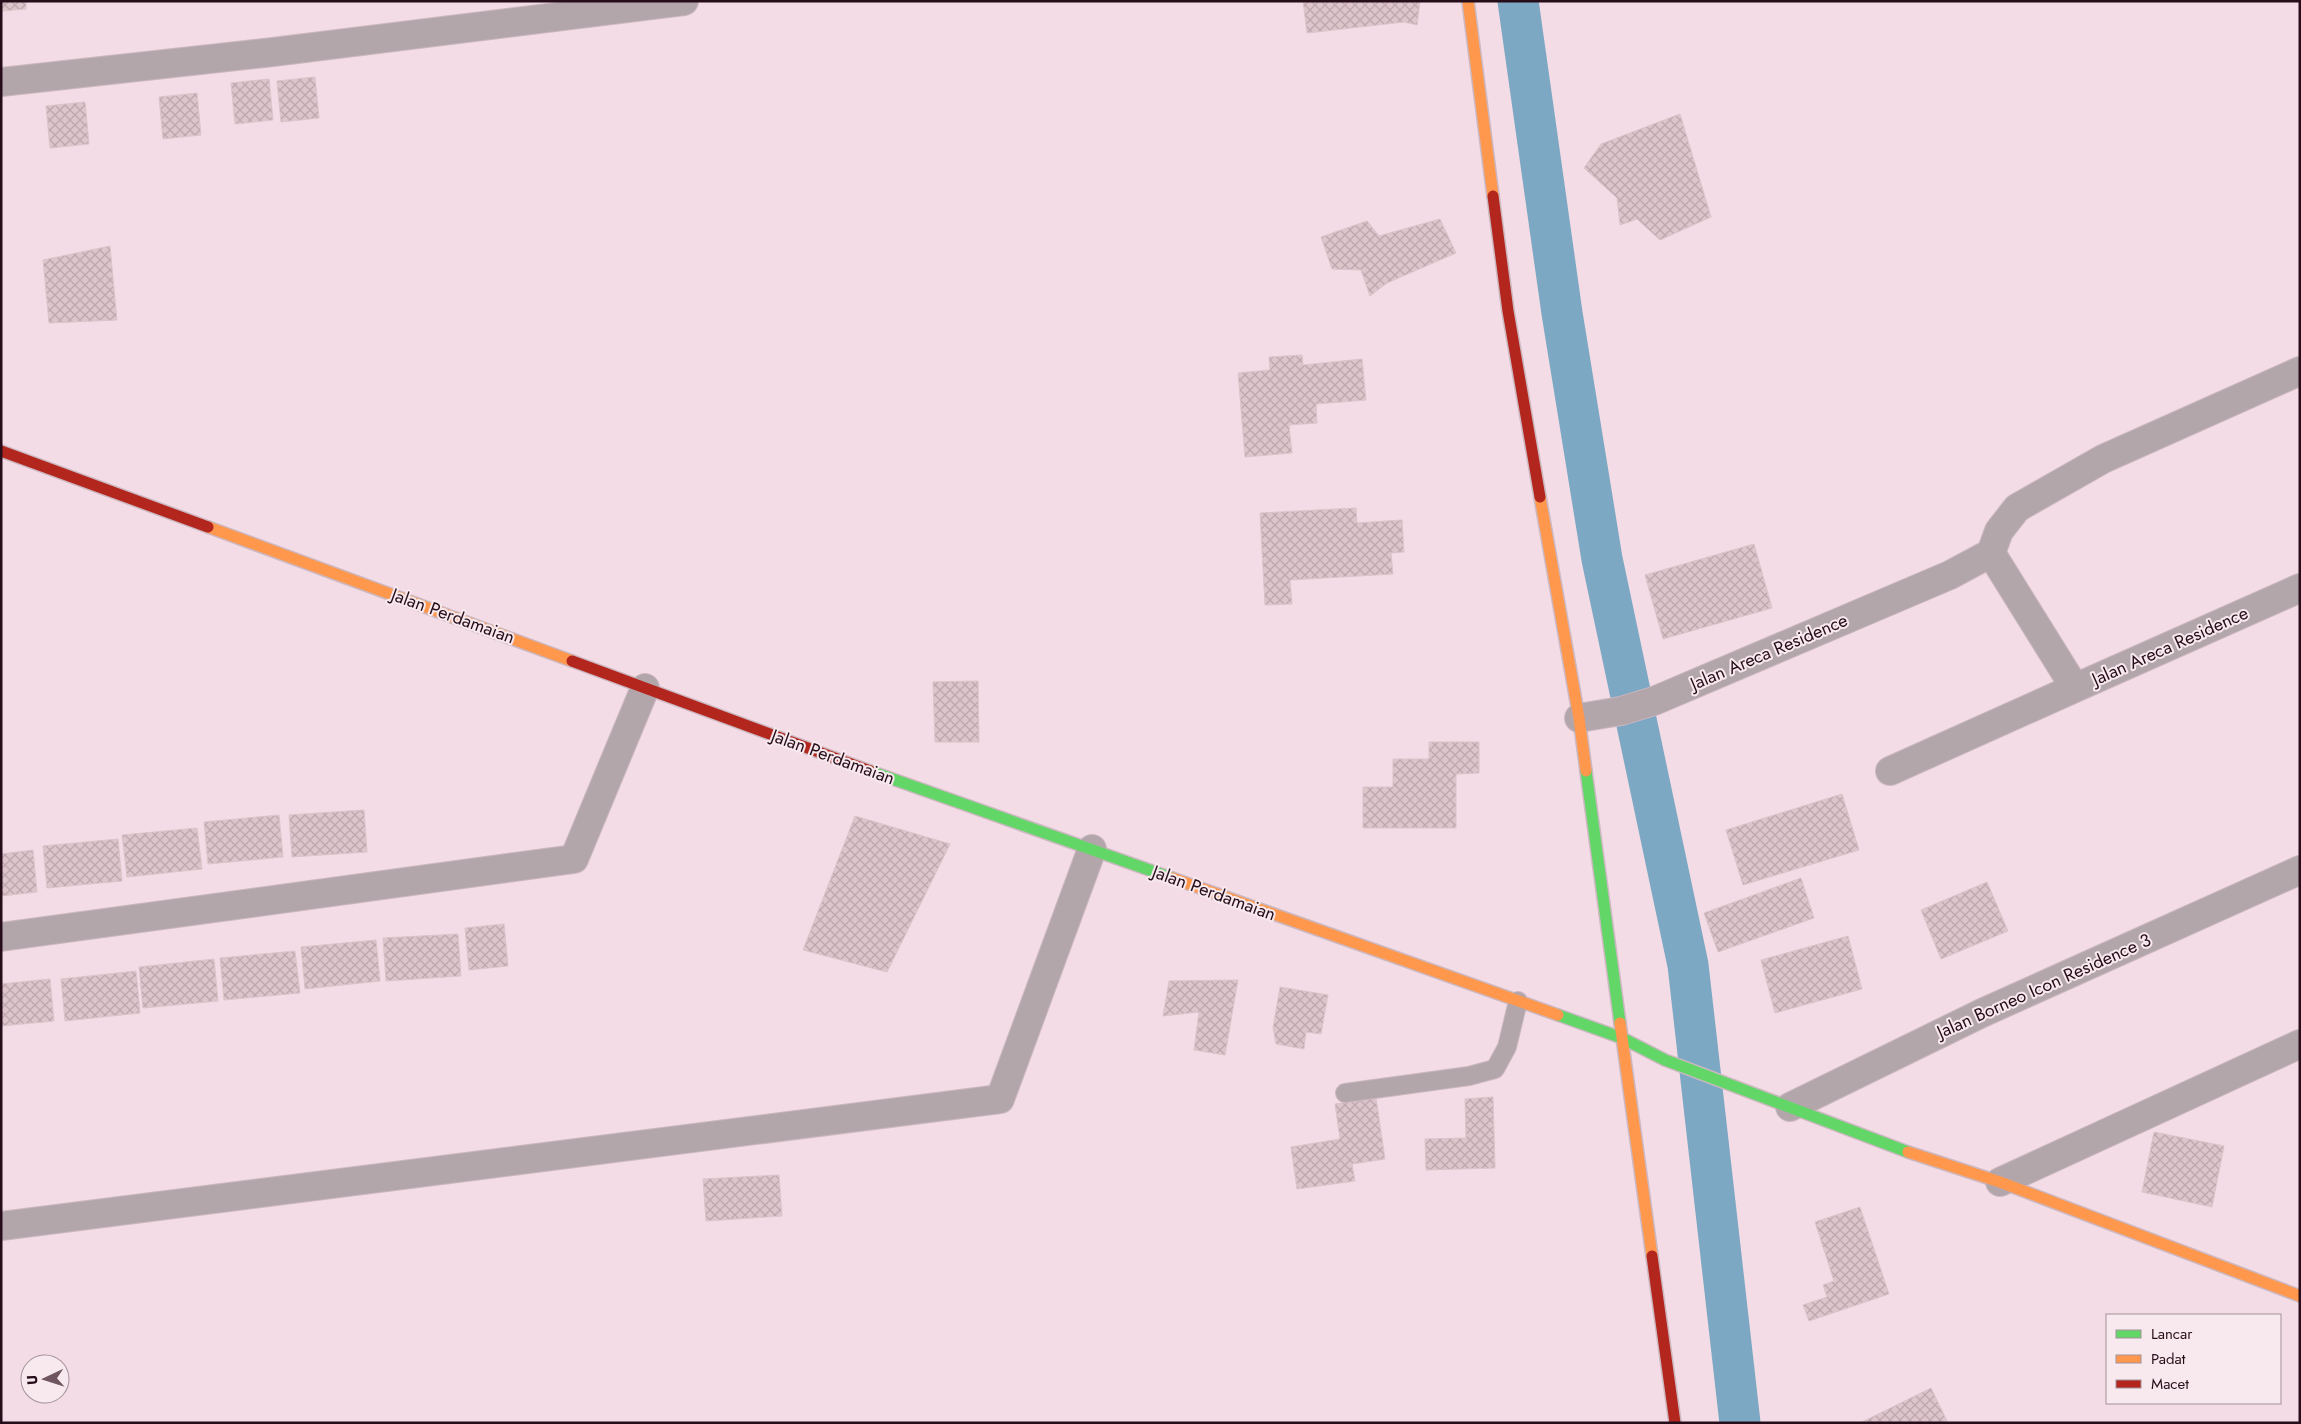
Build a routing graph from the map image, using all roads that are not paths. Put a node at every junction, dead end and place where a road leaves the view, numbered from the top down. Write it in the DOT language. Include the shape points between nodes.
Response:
graph roads {
  1 [pos="684,1"];
  2 [pos="1468,1"];
  3 [pos="1,82"];
  4 [pos="2300,371"];
  5 [pos="1,450"];
  6 [pos="1992,553"];
  7 [pos="2300,588"];
  8 [pos="645,688"];
  9 [pos="2075,688"];
  10 [pos="1579,718"];
  11 [pos="1890,771"];
  12 [pos="1092,849"];
  13 [pos="2300,870"];
  14 [pos="1,937"];
  15 [pos="1518,1001"];
  16 [pos="1622,1038"];
  17 [pos="2300,1044"];
  18 [pos="1346,1093"];
  19 [pos="1790,1107"];
  20 [pos="2000,1182"];
  21 [pos="1,1226"];
  22 [pos="2300,1296"];
  23 [pos="1675,1423"];
  1 -- 3 [label="street"];
  2 -- 10 [label="street" via="1508,312"];
  4 -- 6 [label="street" via="2103,459 2017,508 1999,531"];
  5 -- 8 [label="street, Jalan Perdamaian"];
  6 -- 9 [label="street, Jalan Areca Residence"];
  6 -- 10 [label="street, Jalan Areca Residence" via="1950,575 1654,701 1622,711"];
  7 -- 9 [label="street, Jalan Areca Residence"];
  8 -- 12 [label="street, Jalan Perdamaian"];
  8 -- 14 [label="street" via="574,859"];
  9 -- 11 [label="street"];
  10 -- 16 [label="street"];
  12 -- 15 [label="street, Jalan Perdamaian"];
  12 -- 21 [label="street" via="1000,1099"];
  13 -- 19 [label="street, Jalan Borneo Icon Residence 3" via="1982,1013"];
  15 -- 16 [label="street, Jalan Perdamaian"];
  15 -- 18 [label="lane" via="1507,1048 1494,1069 1469,1076"];
  16 -- 19 [label="street, Jalan Perdamaian" via="1665,1060"];
  16 -- 23 [label="street"];
  17 -- 20 [label="street"];
  19 -- 20 [label="street, Jalan Perdamaian" via="1877,1142"];
  20 -- 22 [label="street, Jalan Perdamaian"];
}
